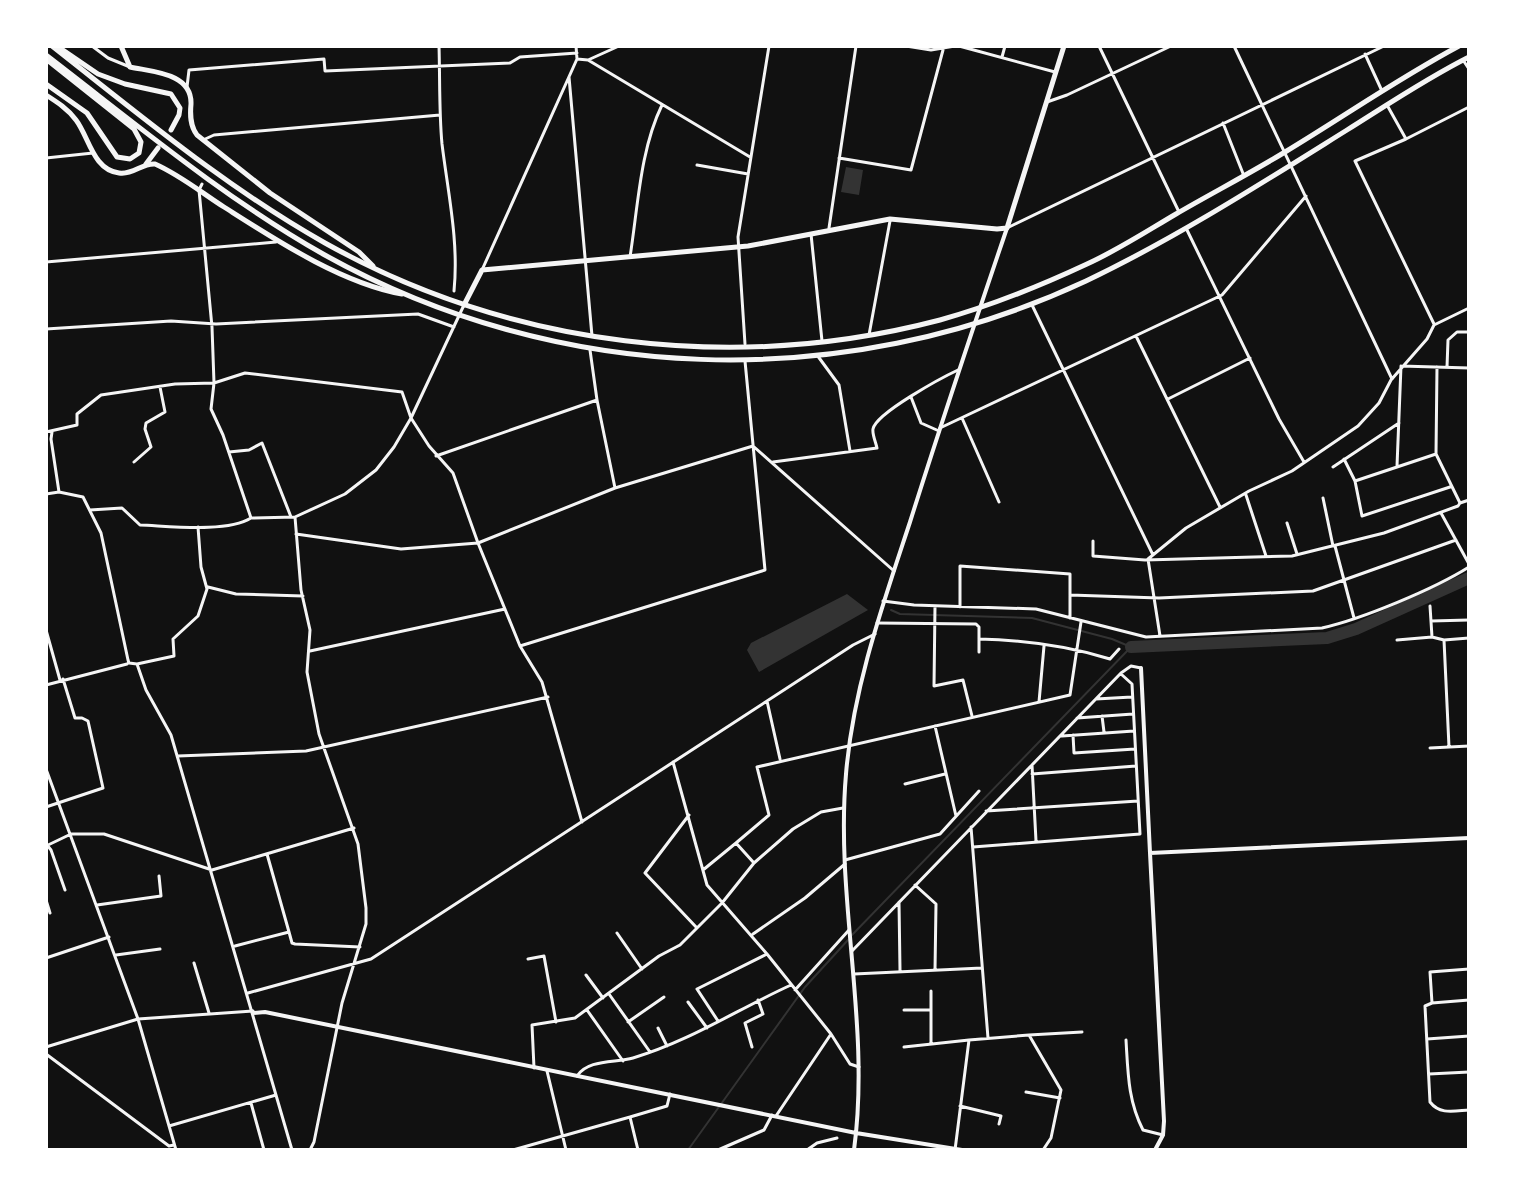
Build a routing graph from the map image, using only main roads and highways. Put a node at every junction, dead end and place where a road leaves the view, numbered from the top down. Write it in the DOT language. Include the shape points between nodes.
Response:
graph roads {
  1 [pos="54,46"];
  2 [pos="121,46"];
  3 [pos="1064,46"];
  4 [pos="1454,47"];
  5 [pos="46,57"];
  6 [pos="1466,58"];
  7 [pos="46,84"];
  8 [pos="46,95"];
  9 [pos="171,130"];
  10 [pos="158,148"];
  11 [pos="146,164"];
  12 [pos="375,267"];
  13 [pos="402,294"];
  14 [pos="464,305"];
  1 -- 9 [label="main road" via="98,74 171,94 180,108"];
  1 -- 12 [label="main road" via="214,171 326,243"];
  2 -- 12 [label="main road" via="130,67 173,77 187,87 192,127 203,140"];
  3 -- 14 [label="main road" via="1007,228 890,219 738,247 482,270"];
  4 -- 14 [label="main road" via="1092,262 945,319 822,341 677,347 592,336"];
  5 -- 7 [label="main road" via="134,129 141,142 137,156 117,157 87,113"];
  5 -- 13 [label="main road" via="265,218"];
  6 -- 13 [label="main road" via="1186,228 1089,279 976,324 873,348 745,361 639,356 523,336"];
  8 -- 11 [label="main road" via="78,122 106,169 131,172"];
  10 -- 11 [label="main road"];
  11 -- 13 [label="main road" via="201,187 279,240 360,282"];
  12 -- 14 [label="main road"];
}
